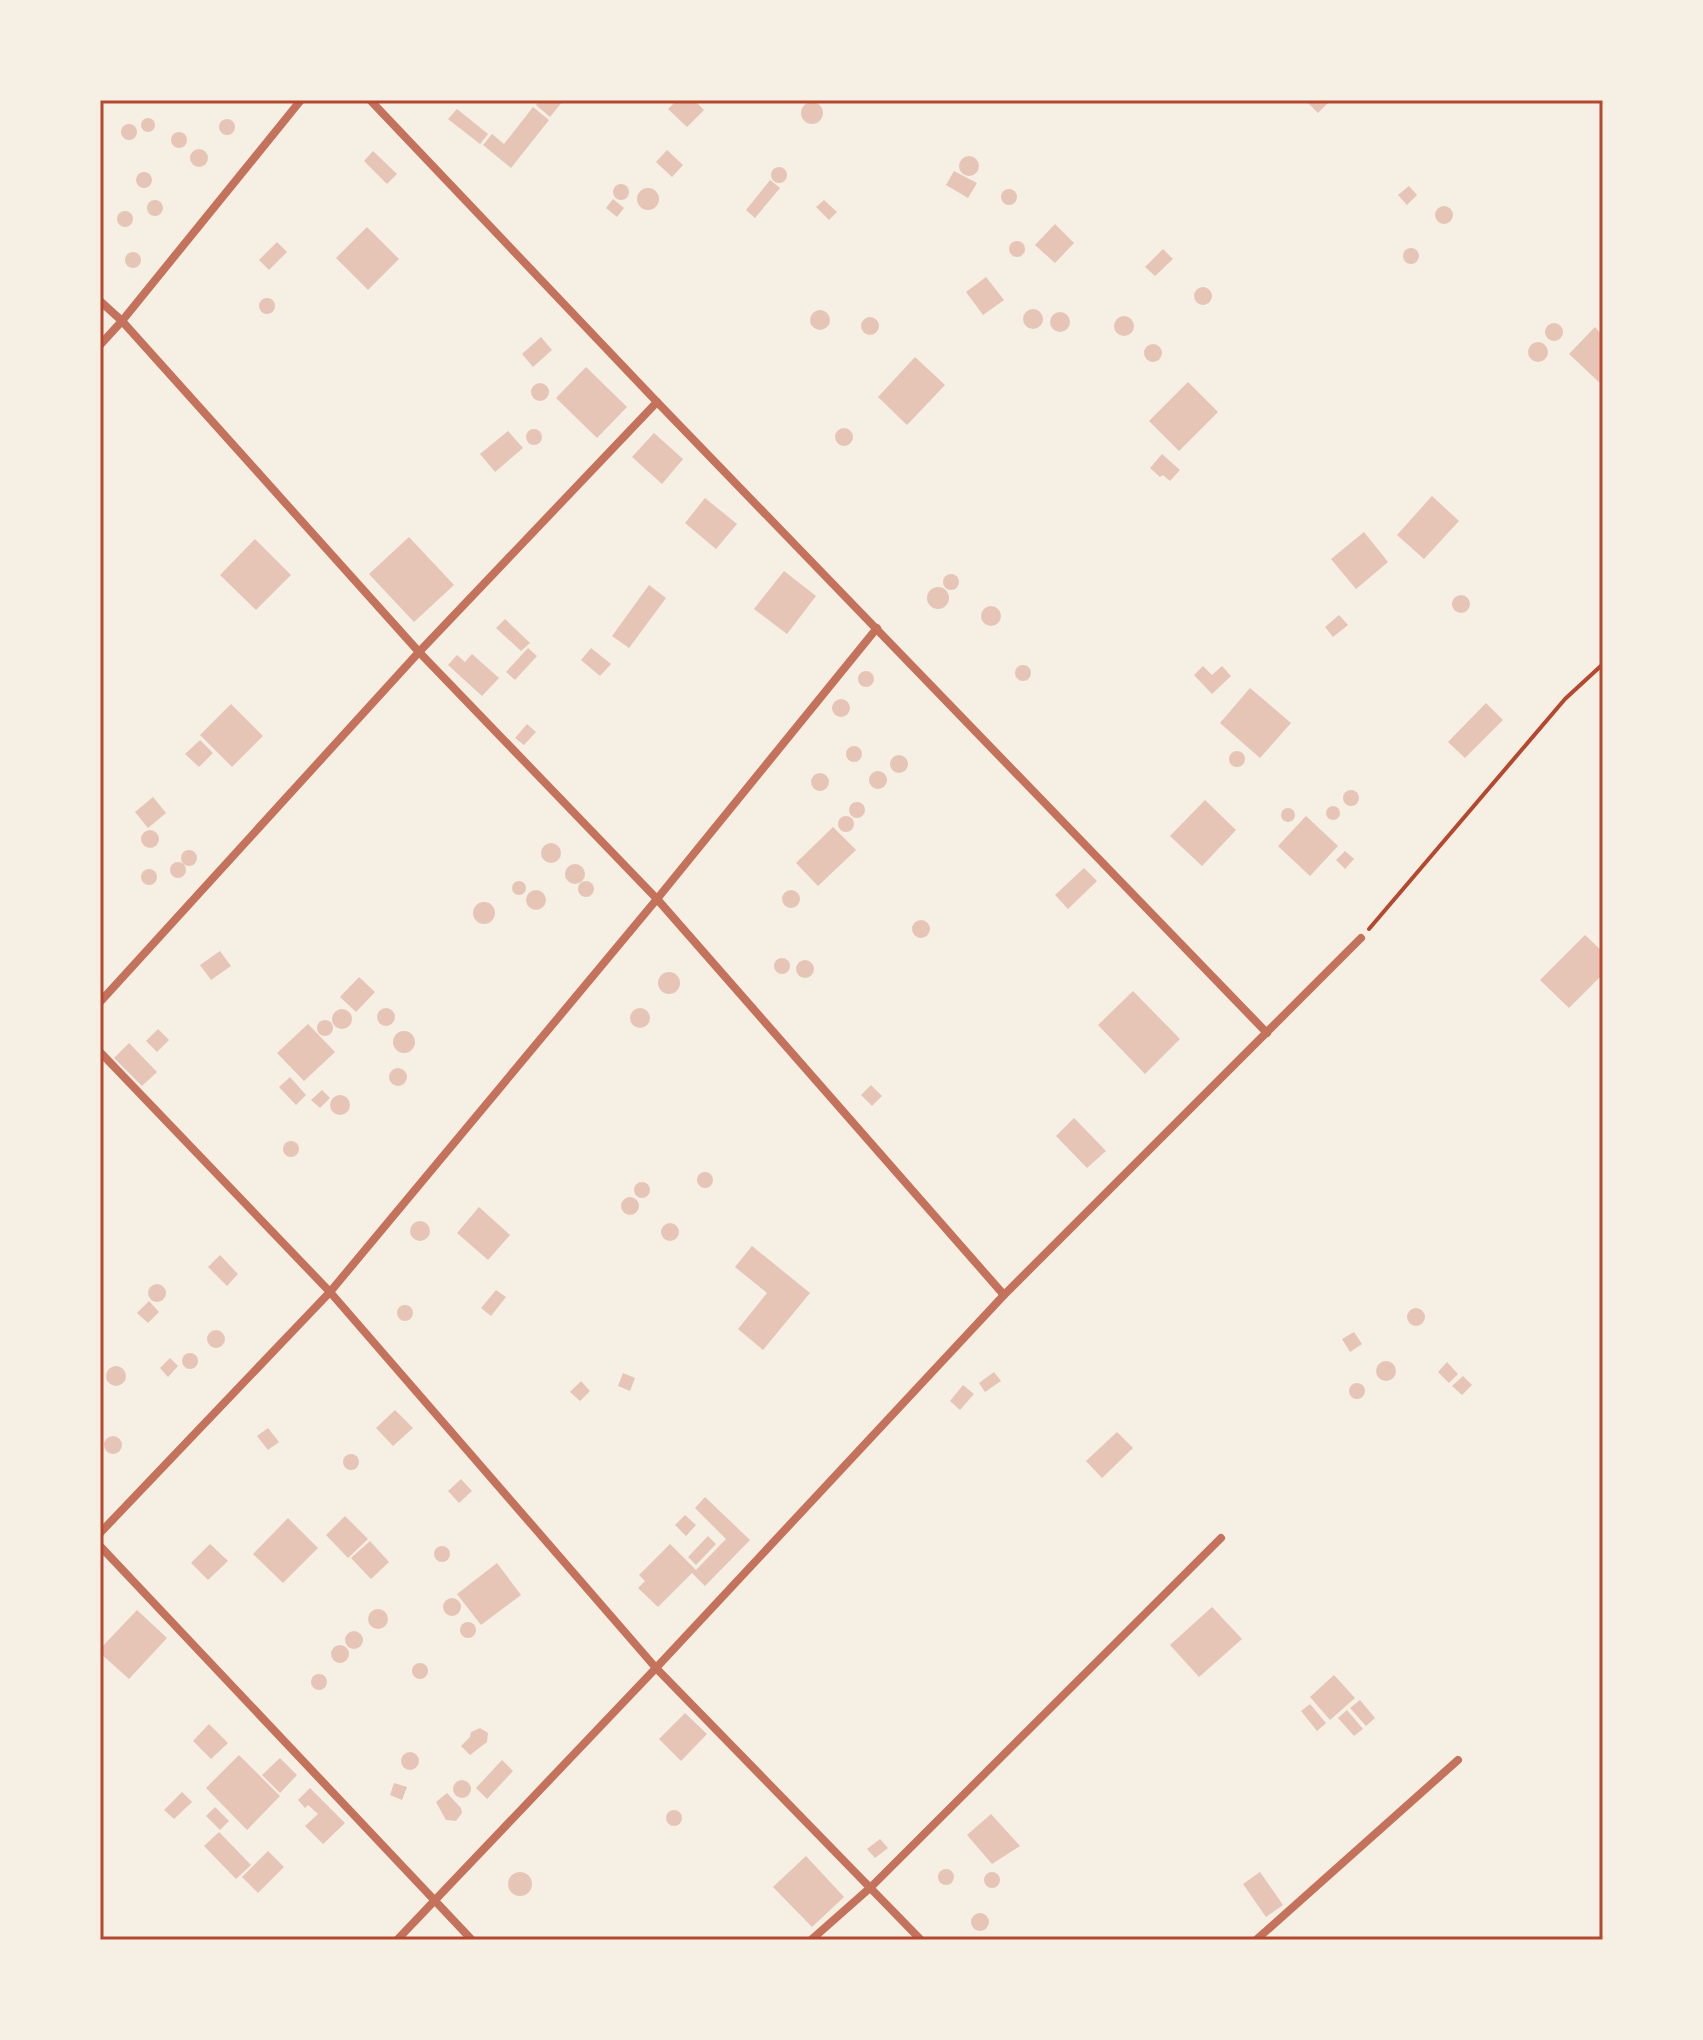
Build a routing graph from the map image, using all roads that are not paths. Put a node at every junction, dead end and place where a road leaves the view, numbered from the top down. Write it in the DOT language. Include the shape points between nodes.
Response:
graph roads {
  1 [pos="301,100"];
  2 [pos="370,100"];
  3 [pos="100,301"];
  4 [pos="122,321"];
  5 [pos="100,345"];
  6 [pos="657,402"];
  7 [pos="877,628"];
  8 [pos="419,652"];
  9 [pos="657,899"];
  10 [pos="1361,938"];
  11 [pos="100,1002"];
  12 [pos="1267,1033"];
  13 [pos="100,1052"];
  14 [pos="330,1292"];
  15 [pos="1004,1295"];
  16 [pos="100,1533"];
  17 [pos="1221,1538"];
  18 [pos="100,1546"];
  19 [pos="656,1668"];
  20 [pos="1458,1760"];
  21 [pos="871,1887"];
  22 [pos="436,1900"];
  23 [pos="397,1940"];
  24 [pos="472,1940"];
  25 [pos="811,1940"];
  26 [pos="921,1940"];
  27 [pos="1256,1940"];
  1 -- 4 [label="street"];
  2 -- 6 [label="street"];
  3 -- 4 [label="street"];
  4 -- 5 [label="street"];
  4 -- 8 [label="street"];
  6 -- 7 [label="street"];
  6 -- 8 [label="street"];
  7 -- 9 [label="street"];
  7 -- 12 [label="street"];
  8 -- 9 [label="street"];
  8 -- 11 [label="street"];
  9 -- 14 [label="street"];
  9 -- 15 [label="street"];
  10 -- 12 [label="street"];
  12 -- 15 [label="street"];
  13 -- 14 [label="street"];
  14 -- 16 [label="street"];
  14 -- 19 [label="street"];
  15 -- 19 [label="street"];
  17 -- 21 [label="street"];
  18 -- 22 [label="street"];
  19 -- 21 [label="street"];
  19 -- 22 [label="street"];
  20 -- 27 [label="street"];
  21 -- 25 [label="street"];
  21 -- 26 [label="street"];
  22 -- 23 [label="street"];
  22 -- 24 [label="street"];
}
